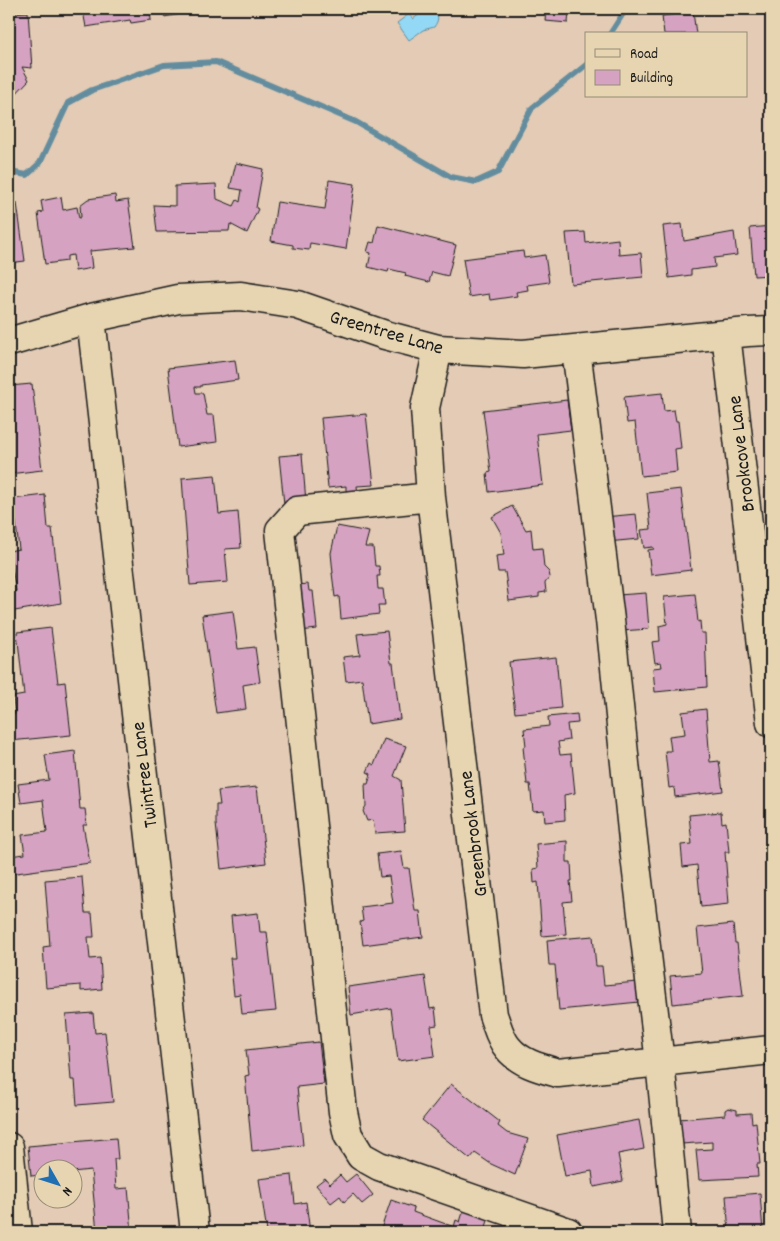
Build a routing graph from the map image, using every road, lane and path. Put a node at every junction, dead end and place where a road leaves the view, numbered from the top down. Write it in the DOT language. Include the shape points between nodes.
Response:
graph roads {
  1 [pos="91,318"];
  2 [pos="771,331"];
  3 [pos="726,334"];
  4 [pos="9,342"];
  5 [pos="438,349"];
  6 [pos="576,349"];
  7 [pos="431,498"];
  8 [pos="771,723"];
  9 [pos="771,1050"];
  10 [pos="660,1062"];
  11 [pos="9,1148"];
  12 [pos="18,1232"];
  13 [pos="195,1232"];
  14 [pos="568,1232"];
  15 [pos="677,1232"];
  1 -- 4 [label="street, Greentree Lane"];
  1 -- 5 [label="street, Greentree Lane" via="178,299 241,296 298,305"];
  1 -- 13 [label="street, Twintree Lane"];
  2 -- 3 [label="street, Greentree Lane"];
  3 -- 6 [label="street, Greentree Lane"];
  3 -- 8 [label="street, Brookcove Lane"];
  5 -- 6 [label="street, Greentree Lane" via="523,354"];
  5 -- 7 [label="street, Greenbrook Lane" via="425,408"];
  6 -- 10 [label="street"];
  7 -- 10 [label="street, Greenbrook Lane" via="493,1014 499,1033 508,1048 532,1066 558,1073"];
  7 -- 14 [label="street" via="296,511 280,530 343,1112 348,1135 361,1156 379,1166"];
  9 -- 10 [label="street, Greenbrook Lane"];
  10 -- 15 [label="street"];
  11 -- 12 [label="street"];
}
